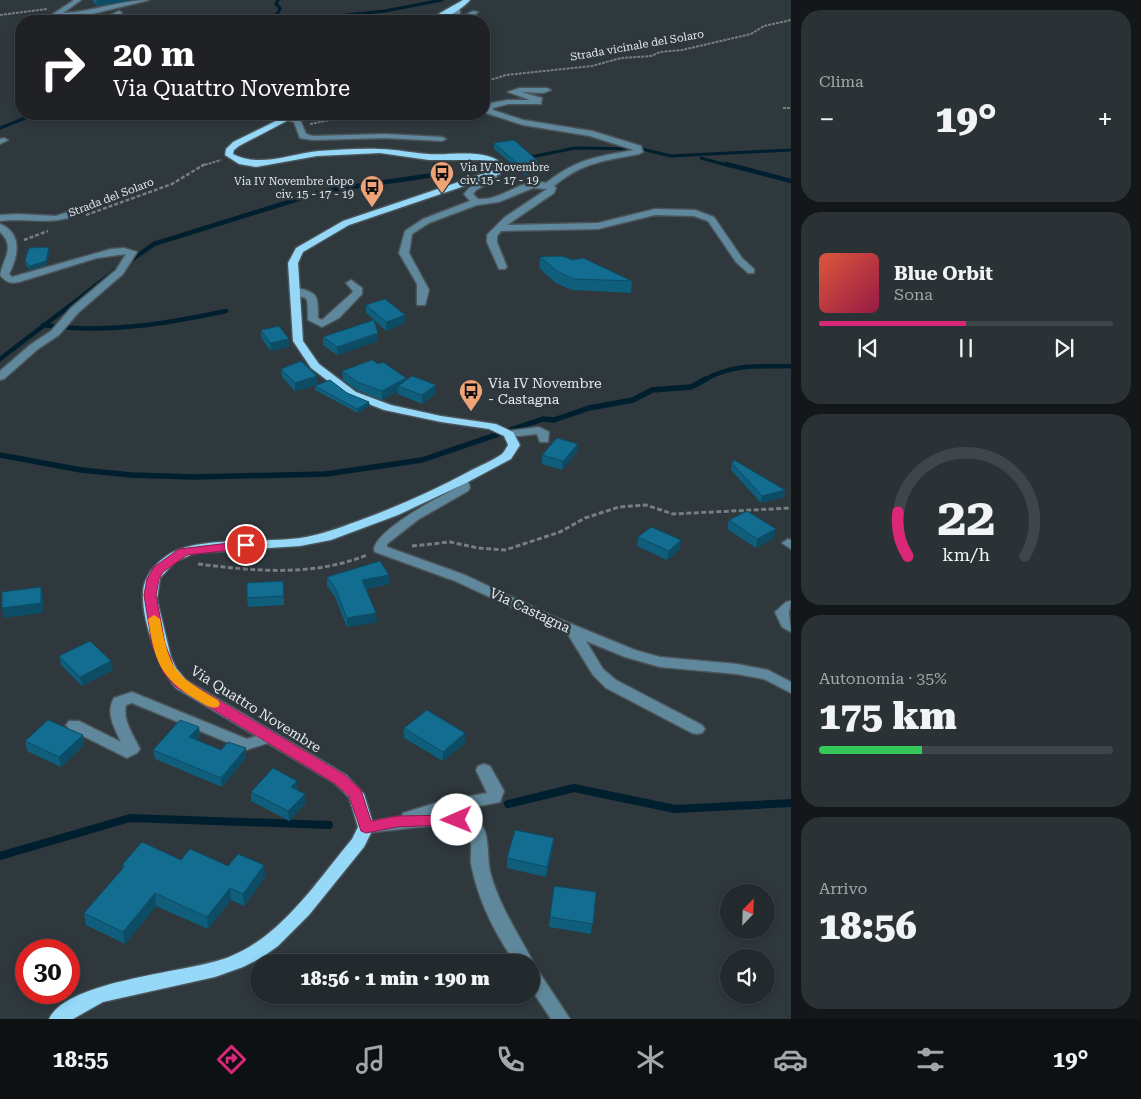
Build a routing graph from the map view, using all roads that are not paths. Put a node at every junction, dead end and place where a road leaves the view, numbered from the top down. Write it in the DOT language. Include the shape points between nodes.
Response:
graph roads {
  1 [pos="78,0"];
  2 [pos="146,0"];
  3 [pos="467,0"];
  4 [pos="125,5"];
  5 [pos="455,8"];
  6 [pos="475,12"];
  7 [pos="115,15"];
  8 [pos="442,15"];
  9 [pos="456,15"];
  10 [pos="472,15"];
  11 [pos="547,90"];
  12 [pos="490,106"];
  13 [pos="490,112"];
  14 [pos="285,120"];
  15 [pos="297,120"];
  16 [pos="442,139"];
  17 [pos="494,173"];
  18 [pos="548,186"];
  19 [pos="476,202"];
  20 [pos="78,215"];
  21 [pos="0,218"];
  22 [pos="0,227"];
  23 [pos="500,228"];
  24 [pos="502,267"];
  25 [pos="751,271"];
  26 [pos="351,283"];
  27 [pos="294,290"];
  28 [pos="421,303"];
  29 [pos="0,377"];
  30 [pos="503,431"];
  31 [pos="544,440"];
  32 [pos="462,480"];
  33 [pos="791,605"];
  34 [pos="791,627"];
  35 [pos="572,630"];
  36 [pos="791,688"];
  37 [pos="74,725"];
  38 [pos="697,730"];
  39 [pos="269,737"];
  40 [pos="484,770"];
  41 [pos="397,821"];
  42 [pos="366,827"];
  43 [pos="518,954"];
  44 [pos="540,988"];
  45 [pos="58,1019"];
  46 [pos="561,1019"];
  1 -- 4 [label="street" via="55,15 84,14"];
  2 -- 4 [label="street"];
  3 -- 5 [label="main road"];
  4 -- 7 [label="street" via="126,11"];
  5 -- 8 [label="main road"];
  5 -- 9 [label="street"];
  6 -- 10 [label="street"];
  11 -- 12 [label="street" via="512,92 538,102"];
  13 -- 18 [label="street" via="587,133 638,148 639,152 588,161 562,174"];
  14 -- 17 [label="main road" via="236,144 229,155 242,162 256,164 316,154 380,151 429,157 488,158 501,166"];
  15 -- 16 [label="street" via="303,136 313,138 384,136"];
  17 -- 19 [label="street" via="493,179 473,188 468,194"];
  17 -- 27 [label="main road" via="375,212 314,239 299,250 293,263"];
  18 -- 19 [label="street" via="532,185 516,190 495,203"];
  18 -- 23 [label="street" via="551,191"];
  19 -- 28 [label="street" via="426,221 408,233 405,256 423,286 425,297"];
  20 -- 21 [label="street" via="46,219"];
  22 -- 29 [label="street" via="8,233 13,244 14,257 4,274 9,280 108,251 122,249 132,252 120,272"];
  23 -- 24 [label="street" via="492,235 492,242"];
  23 -- 25 [label="street" via="598,226 655,212 695,213 711,219 739,260"];
  26 -- 27 [label="street" via="358,290 357,294 336,312 333,319 322,324 313,320 313,298"];
  27 -- 30 [label="main road" via="298,341 303,351 315,366 352,394 388,408"];
  30 -- 31 [label="street" via="539,430 543,432"];
  30 -- 32 [label="main road, Via Quattro Novembre" via="514,445 507,456"];
  32 -- 35 [label="street, Via Castagna" via="464,488 415,516 382,543 380,549 460,578"];
  32 -- 39 [label="main road, Via Quattro Novembre" via="394,512 326,537 300,542 194,549 184,551 158,569 150,595 159,644 170,672 181,684"];
  33 -- 34 [label="street" via="782,612"];
  35 -- 36 [label="street, Via Castagna" via="630,654 660,662 737,669 760,674"];
  35 -- 38 [label="street" via="598,672 611,684"];
  37 -- 39 [label="street" via="127,752 132,749 117,710 119,702 132,697 246,745"];
  39 -- 42 [label="main road, Via Quattro Novembre" via="340,779 356,794"];
  40 -- 41 [label="street" via="496,791 494,798 439,808"];
  41 -- 42 [label="street"];
  41 -- 43 [label="street" via="457,820 472,825 477,833 479,865 484,880"];
  42 -- 45 [label="main road" via="352,850 283,932 264,949 237,963 197,975 91,997"];
  44 -- 46 [label="street"];
}
